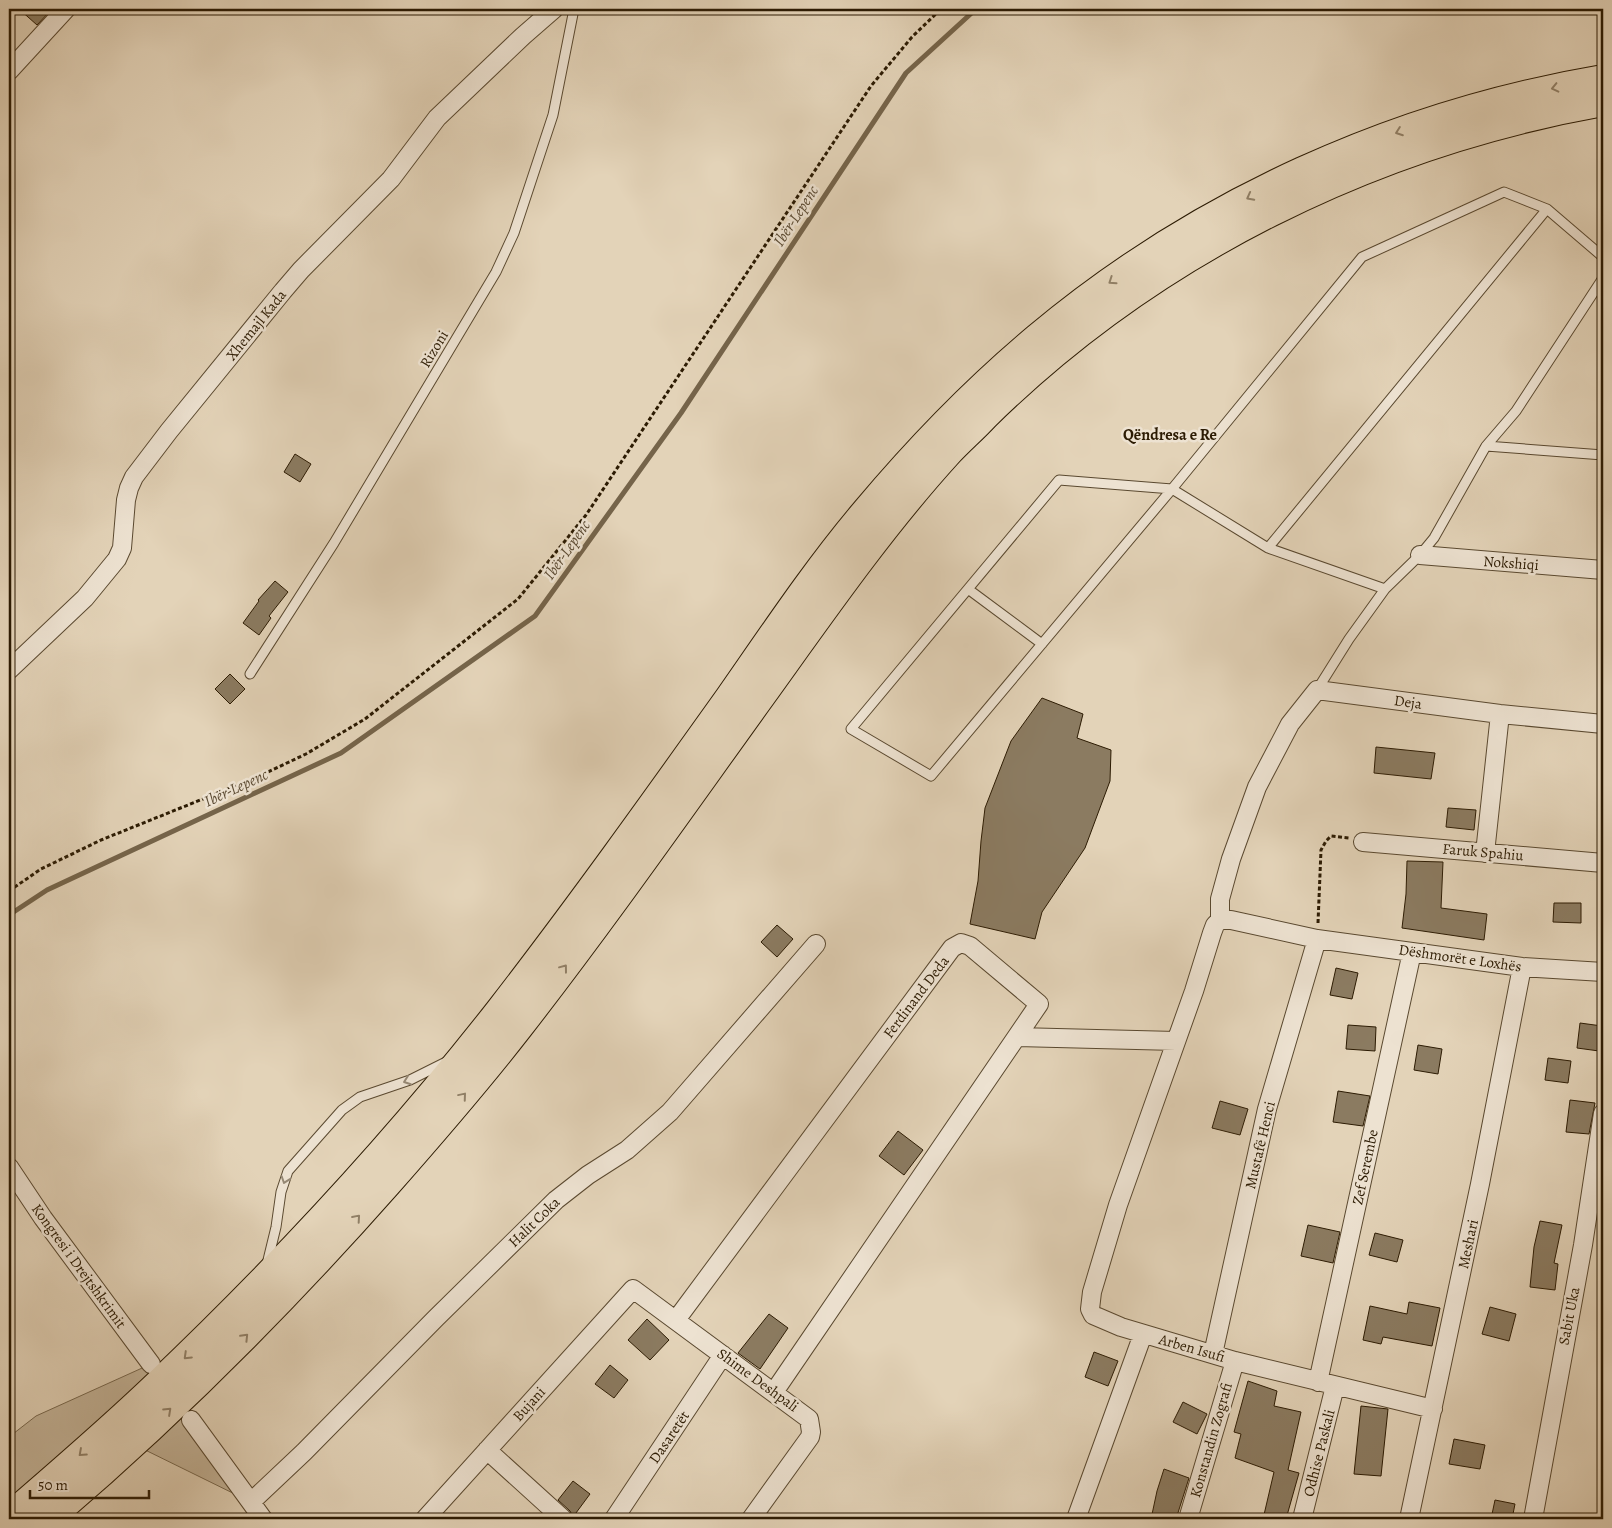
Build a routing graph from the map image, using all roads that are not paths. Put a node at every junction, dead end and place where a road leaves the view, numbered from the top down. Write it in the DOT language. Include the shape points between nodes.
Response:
graph roads {
  1 [pos="66,9"];
  2 [pos="554,9"];
  3 [pos="574,9"];
  4 [pos="9,71"];
  5 [pos="1603,79"];
  6 [pos="1603,102"];
  7 [pos="1547,209"];
  8 [pos="1603,257"];
  9 [pos="1603,278"];
  10 [pos="1486,446"];
  11 [pos="1603,455"];
  12 [pos="1172,489"];
  13 [pos="1268,548"];
  14 [pos="1420,556"];
  15 [pos="1603,570"];
  16 [pos="968,589"];
  17 [pos="1385,589"];
  18 [pos="1042,644"];
  19 [pos="9,670"];
  20 [pos="250,674"];
  21 [pos="1317,690"];
  22 [pos="1500,714"];
  23 [pos="1603,724"];
  24 [pos="1363,842"];
  25 [pos="1486,853"];
  26 [pos="1603,863"];
  27 [pos="1220,920"];
  28 [pos="1317,939"];
  29 [pos="816,944"];
  30 [pos="1412,952"];
  31 [pos="1522,967"];
  32 [pos="1603,972"];
  33 [pos="1017,1037"];
  34 [pos="1176,1040"];
  35 [pos="466,1052"];
  36 [pos="1603,1113"];
  37 [pos="9,1167"];
  38 [pos="263,1280"];
  39 [pos="633,1289"];
  40 [pos="676,1320"];
  41 [pos="1143,1334"];
  42 [pos="1214,1354"];
  43 [pos="723,1355"];
  44 [pos="1235,1361"];
  45 [pos="151,1364"];
  46 [pos="1327,1384"];
  47 [pos="774,1392"];
  48 [pos="1432,1409"];
  49 [pos="191,1420"];
  50 [pos="487,1450"];
  51 [pos="251,1502"];
  52 [pos="9,1517"];
  53 [pos="48,1519"];
  54 [pos="262,1519"];
  55 [pos="425,1519"];
  56 [pos="563,1519"];
  57 [pos="614,1519"];
  58 [pos="751,1519"];
  59 [pos="1076,1519"];
  60 [pos="1188,1519"];
  61 [pos="1302,1519"];
  62 [pos="1409,1519"];
  63 [pos="1533,1519"];
  1 -- 4 [label="street"];
  2 -- 19 [label="street, Xhemajl Kada" via="437,118 391,179 283,291 134,477 126,500 122,548 117,559 85,598"];
  3 -- 20 [label="lane, Rizoni" via="553,114 514,233 496,272 334,543"];
  5 -- 35 [label="highway, one-way" via="1474,107 1322,162 1274,184 1154,252 1039,336 932,436 863,514 568,921"];
  53 -- 6 [label="highway, one-way" via="241,1341 435,1130 517,1030 587,937 854,567 948,453 1017,386 1085,329 1136,293 1200,251 1285,204 1330,183 1464,134 1522,118"];
  7 -- 8 [label="lane"];
  7 -- 12 [label="lane" via="1504,192 1362,257"];
  7 -- 13 [label="lane"];
  9 -- 10 [label="lane" via="1516,412"];
  10 -- 11 [label="lane"];
  10 -- 14 [label="lane" via="1434,538"];
  12 -- 13 [label="lane"];
  12 -- 16 [label="lane" via="1059,480"];
  12 -- 18 [label="lane"];
  13 -- 17 [label="lane"];
  14 -- 15 [label="street, Nokshiqi"];
  14 -- 17 [label="lane"];
  16 -- 18 [label="lane"];
  16 -- 18 [label="lane" via="851,729 930,776"];
  17 -- 21 [label="lane"];
  21 -- 22 [label="street, Deja"];
  21 -- 27 [label="street" via="1290,724 1257,788 1230,859 1220,899"];
  22 -- 23 [label="street, Deja"];
  22 -- 25 [label="street"];
  24 -- 25 [label="street, Faruk Spahiu"];
  25 -- 26 [label="street, Faruk Spahiu"];
  27 -- 28 [label="street, Dëshmorët e Loxhës"];
  27 -- 34 [label="street" via="1212,933"];
  28 -- 30 [label="street, Dëshmorët e Loxhës"];
  28 -- 42 [label="street, Mustafë Henci" via="1267,1109"];
  29 -- 51 [label="street, Halit Coka" via="670,1112 627,1150 556,1200"];
  30 -- 31 [label="street, Dëshmorët e Loxhës"];
  30 -- 46 [label="street, Zef Serembe"];
  31 -- 32 [label="street, Dëshmorët e Loxhës"];
  31 -- 48 [label="street, Meshari"];
  33 -- 34 [label="street"];
  33 -- 40 [label="street, Ferdinand Deda" via="1039,1004 970,946 961,942 957,944"];
  33 -- 47 [label="street, Ferdinand Deda"];
  34 -- 41 [label="street" via="1118,1205 1090,1301 1093,1315"];
  35 -- 38 [label="highway" via="330,1209"];
  35 -- 38 [label="lane, one-way" via="410,1080 360,1096 342,1110 288,1171"];
  36 -- 63 [label="street, Sabit Uka"];
  37 -- 45 [label="street, Kongresi i Drejtshkrimit"];
  38 -- 52 [label="highway, one-way" via="154,1388"];
  39 -- 40 [label="street, Shime Deshpali"];
  39 -- 50 [label="street, Bujani"];
  40 -- 43 [label="street, Shime Deshpali"];
  41 -- 42 [label="street, Arben Isufi"];
  41 -- 59 [label="street, Arben Isufi"];
  42 -- 44 [label="street, Arben Isufi"];
  43 -- 47 [label="street, Shime Deshpali"];
  43 -- 57 [label="street, Dasaretët"];
  44 -- 46 [label="street, Arben Isufi"];
  44 -- 60 [label="street, Konstandin Zografi"];
  46 -- 48 [label="street, Arben Isufi"];
  46 -- 61 [label="street, Odhise Paskali"];
  47 -- 58 [label="street, Shime Deshpali" via="810,1419 811,1432"];
  48 -- 62 [label="street, Meshari"];
  49 -- 51 [label="street"];
  50 -- 55 [label="street, Bujani"];
  50 -- 56 [label="street"];
  51 -- 54 [label="street"];
}
